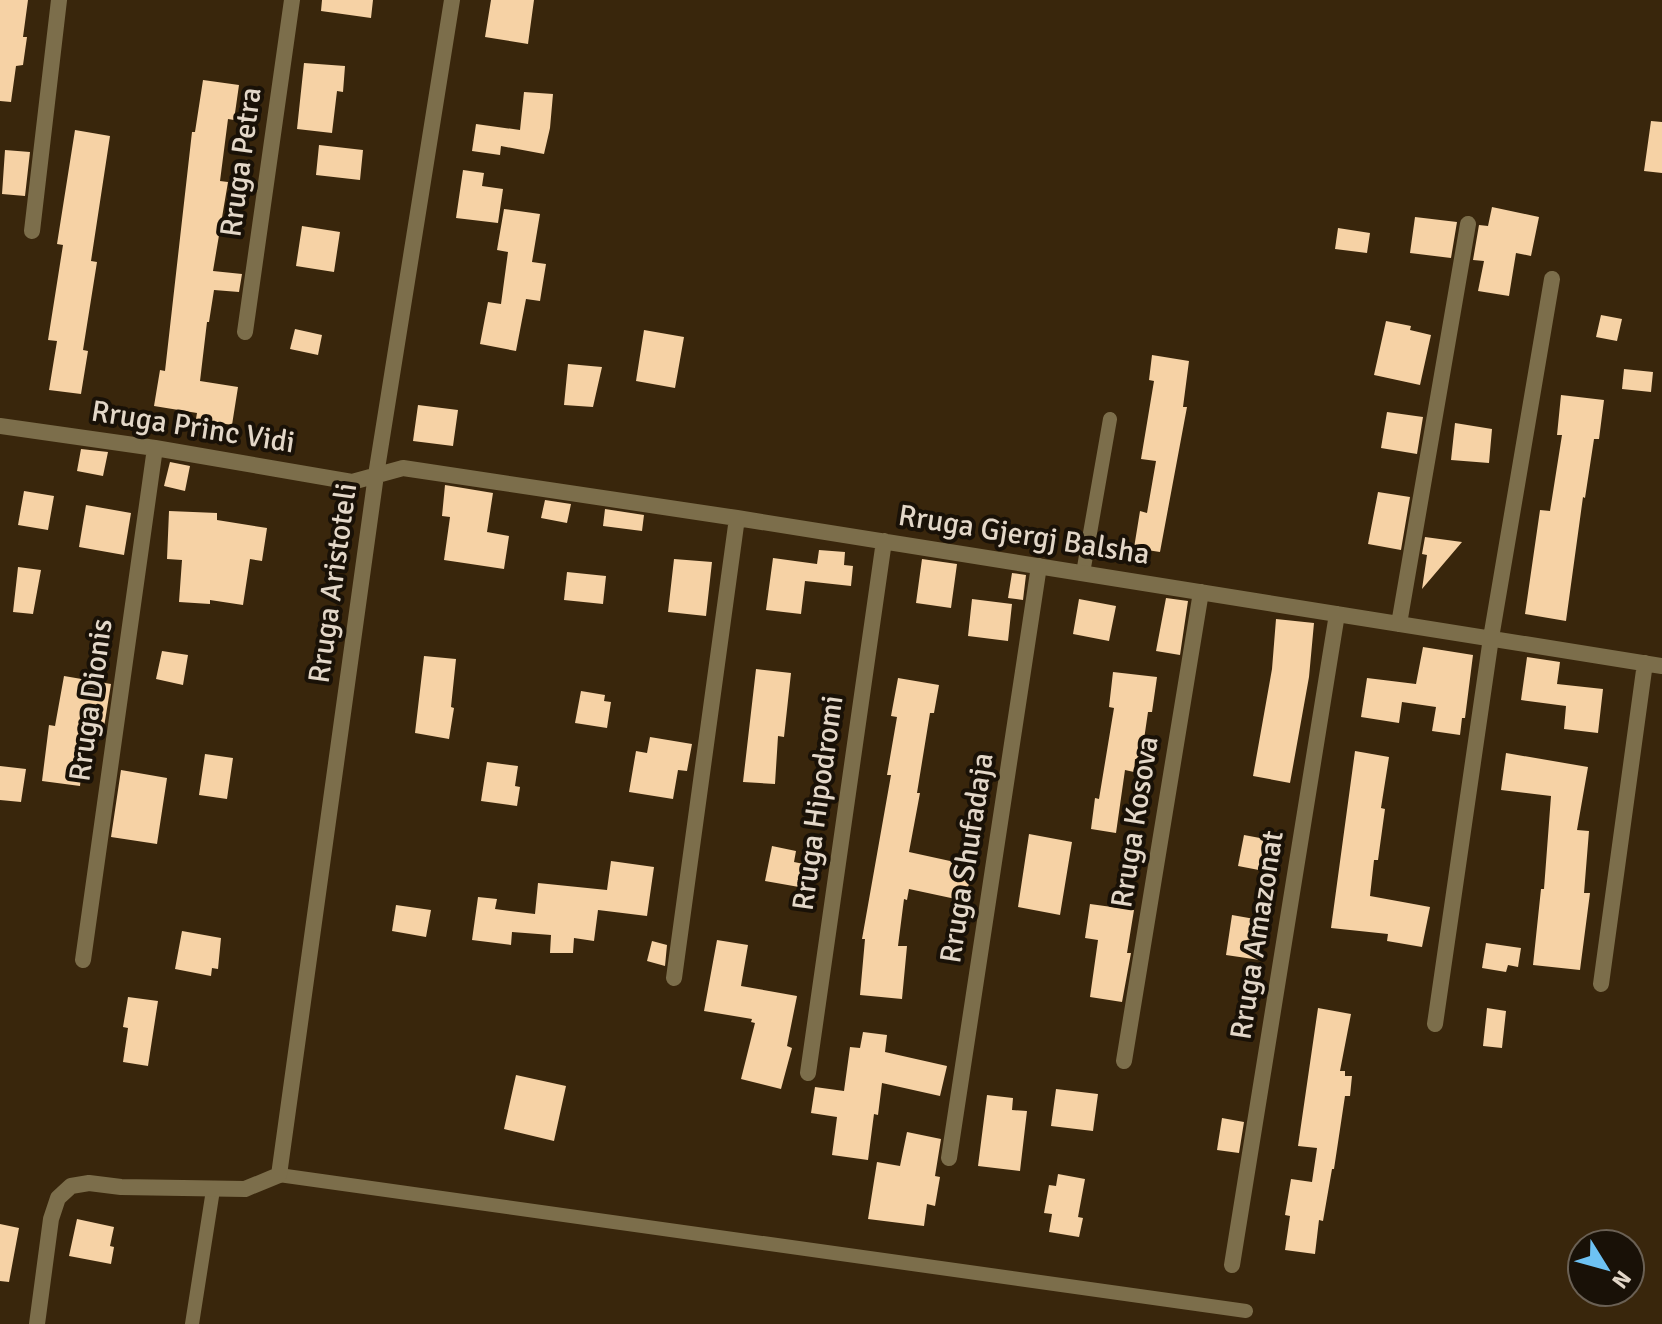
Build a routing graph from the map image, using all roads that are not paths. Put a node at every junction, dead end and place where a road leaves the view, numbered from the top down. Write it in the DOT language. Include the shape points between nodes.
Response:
graph roads {
  1 [pos="59,0"];
  2 [pos="292,0"];
  3 [pos="452,0"];
  4 [pos="1468,224"];
  5 [pos="32,231"];
  6 [pos="1552,279"];
  7 [pos="245,332"];
  8 [pos="1110,419"];
  9 [pos="0,426"];
  10 [pos="155,448"];
  11 [pos="376,475"];
  12 [pos="737,518"];
  13 [pos="884,541"];
  14 [pos="1039,566"];
  15 [pos="1083,573"];
  16 [pos="1201,592"];
  17 [pos="1337,614"];
  18 [pos="1399,624"];
  19 [pos="1491,638"];
  20 [pos="1654,664"];
  21 [pos="83,960"];
  22 [pos="674,978"];
  23 [pos="1601,984"];
  24 [pos="1435,1024"];
  25 [pos="1124,1061"];
  26 [pos="808,1073"];
  27 [pos="949,1158"];
  28 [pos="279,1175"];
  29 [pos="213,1190"];
  30 [pos="1232,1265"];
  31 [pos="1246,1311"];
  32 [pos="37,1324"];
  33 [pos="192,1324"];
  1 -- 5 [label="street"];
  2 -- 7 [label="street, Rruga Petra"];
  3 -- 11 [label="street, Rruga Aristoteli"];
  4 -- 18 [label="street"];
  6 -- 19 [label="street"];
  8 -- 15 [label="lane"];
  9 -- 10 [label="street, Rruga Princ Vidi"];
  10 -- 11 [label="street, Rruga Princ Vidi" via="352,482"];
  10 -- 21 [label="street, Rruga Dionis"];
  11 -- 12 [label="street, Rruga Gjergj Balsha" via="403,468"];
  11 -- 28 [label="street, Rruga Aristoteli"];
  12 -- 13 [label="street, Rruga Gjergj Balsha"];
  12 -- 22 [label="street"];
  13 -- 14 [label="street, Rruga Gjergj Balsha"];
  13 -- 26 [label="street, Rruga Hipodromi"];
  14 -- 15 [label="street, Rruga Gjergj Balsha"];
  14 -- 27 [label="street, Rruga Shufadaja"];
  15 -- 16 [label="street, Rruga Gjergj Balsha"];
  16 -- 17 [label="street, Rruga Gjergj Balsha"];
  16 -- 25 [label="street, Rruga Kosova"];
  17 -- 18 [label="street, Rruga Gjergj Balsha"];
  17 -- 30 [label="street, Rruga Amazonat"];
  18 -- 19 [label="street, Rruga Gjergj Balsha"];
  19 -- 20 [label="street, Rruga Gjergj Balsha"];
  19 -- 24 [label="street"];
  20 -- 23 [label="street"];
  28 -- 29 [label="street" via="245,1189"];
  28 -- 31 [label="lane"];
  29 -- 32 [label="street" via="71,1186 58,1198 51,1219"];
  29 -- 33 [label="lane"];
}
